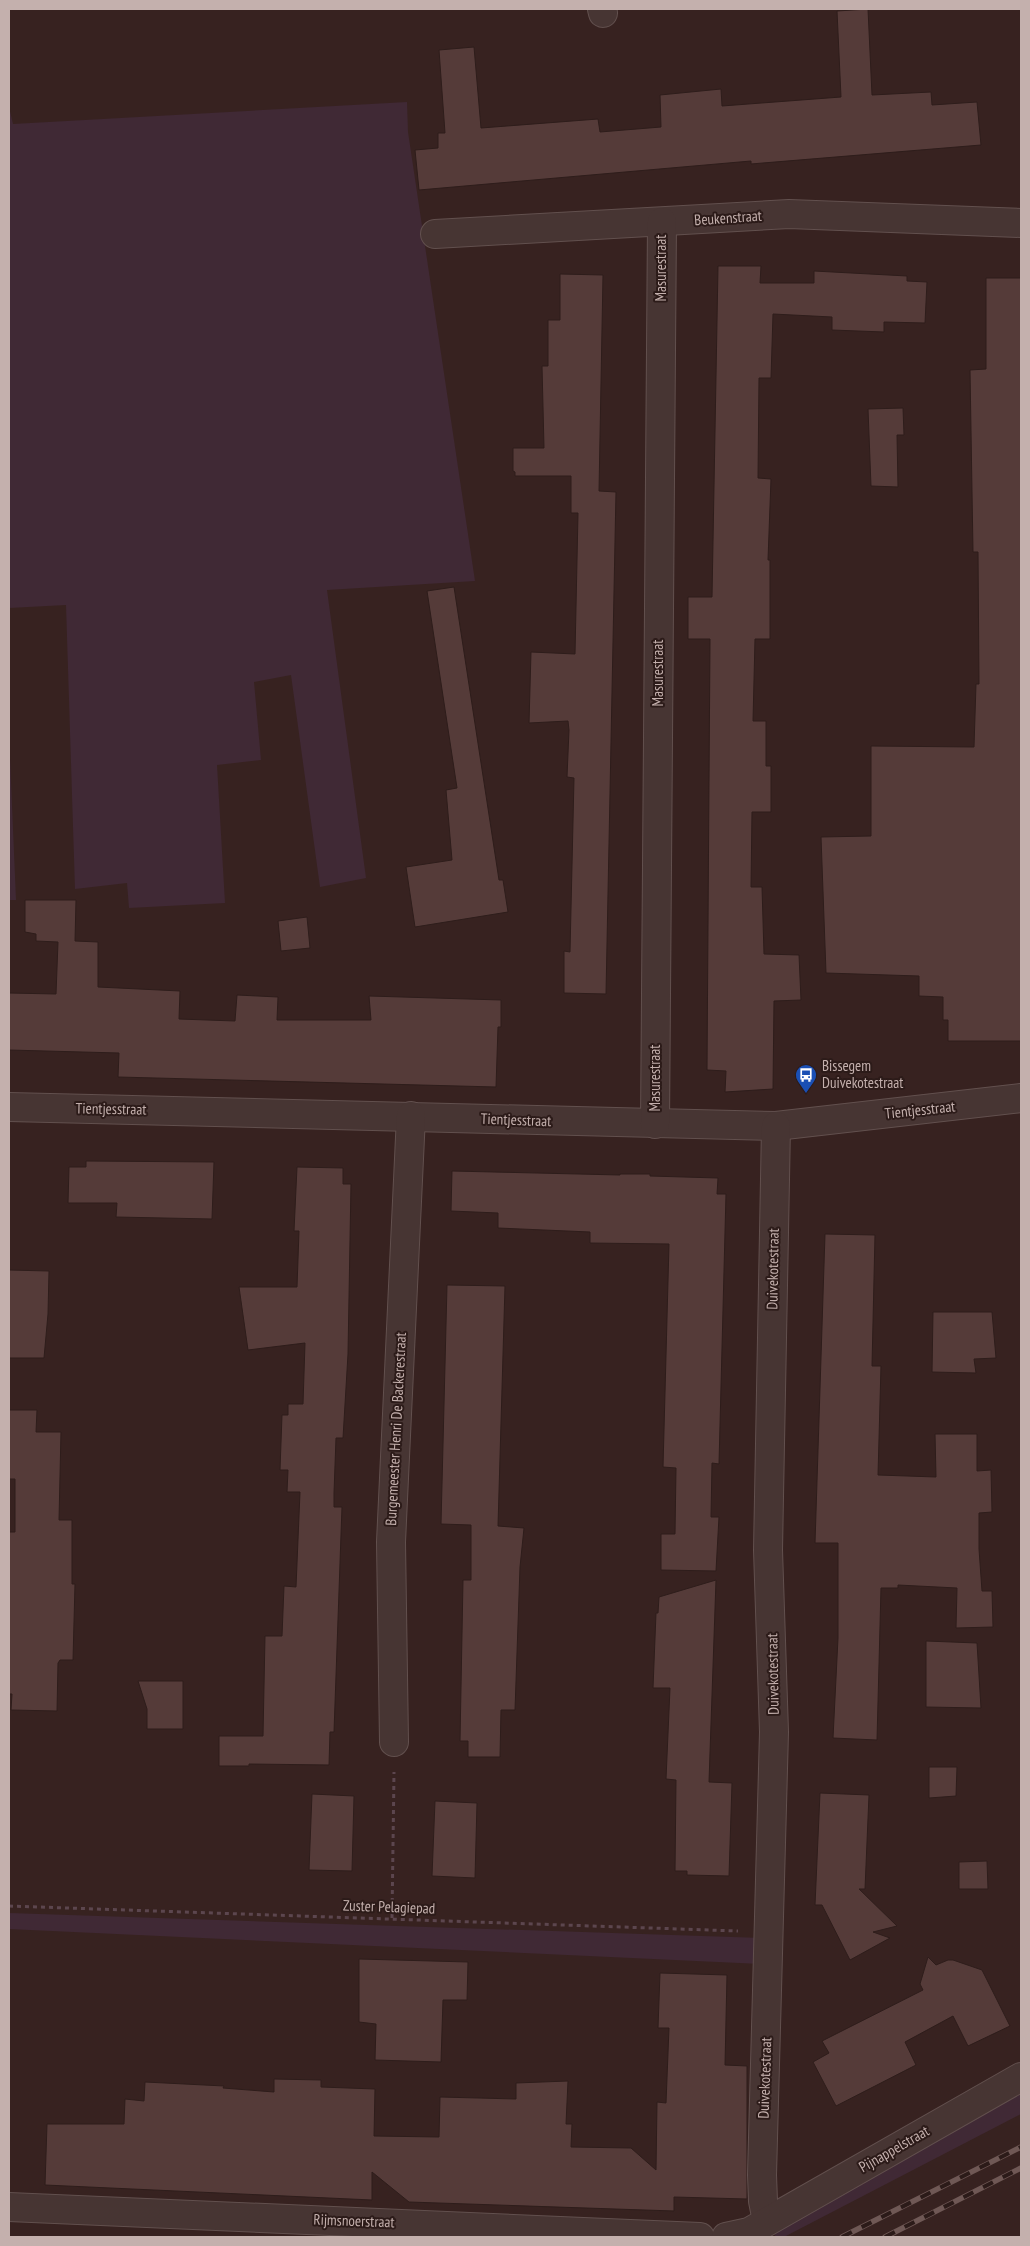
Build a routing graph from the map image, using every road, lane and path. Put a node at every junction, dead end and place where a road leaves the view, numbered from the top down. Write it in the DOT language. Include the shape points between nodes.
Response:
graph roads {
  1 [pos="662,222"];
  2 [pos="1021,224"];
  3 [pos="435,234"];
  4 [pos="1021,1098"];
  5 [pos="9,1107"];
  6 [pos="410,1116"];
  7 [pos="655,1124"];
  8 [pos="776,1126"];
  9 [pos="394,1742"];
  10 [pos="9,1906"];
  11 [pos="392,1918"];
  12 [pos="769,1932"];
  13 [pos="1021,2077"];
  14 [pos="9,2207"];
  15 [pos="767,2221"];
  16 [pos="700,2237"];
  17 [pos="726,2237"];
  1 -- 2 [label="street, Beukenstraat" via="789,214"];
  1 -- 3 [label="street, Beukenstraat"];
  1 -- 7 [label="street, Masurestraat"];
  4 -- 8 [label="street, Tientjesstraat"];
  5 -- 6 [label="street, Tientjesstraat"];
  6 -- 7 [label="street, Tientjesstraat"];
  6 -- 9 [label="street, Burgemeester Henri De Backerestraat" via="391,1542"];
  7 -- 8 [label="street, Tientjesstraat"];
  8 -- 12 [label="street, Duivekotestraat" via="768,1550 774,1732"];
  9 -- 11 [label="path"];
  10 -- 11 [label="path, Zuster Pelagiepad"];
  11 -- 12 [label="path, Zuster Pelagiepad"];
  12 -- 15 [label="street, Duivekotestraat" via="762,2175"];
  13 -- 15 [label="street, Pijnappelstraat"];
  14 -- 16 [label="street, Rijmsnoerstraat"];
  15 -- 17 [label="street" via="750,2232"];
}
